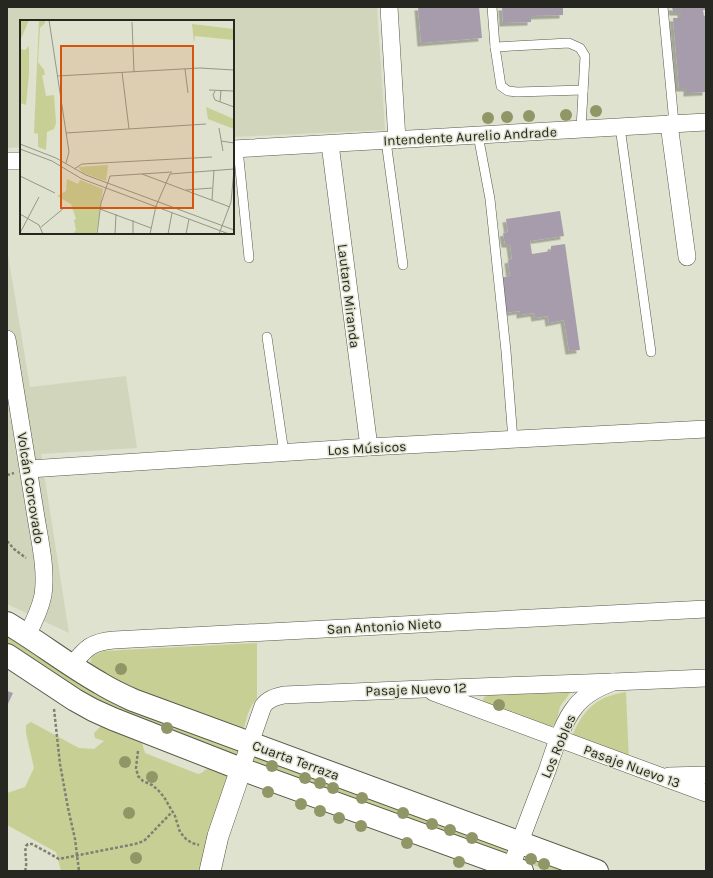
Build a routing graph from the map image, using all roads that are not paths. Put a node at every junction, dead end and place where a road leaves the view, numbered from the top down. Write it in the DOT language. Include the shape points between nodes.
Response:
graph roads {
  1 [pos="389,7"];
  2 [pos="492,7"];
  3 [pos="663,7"];
  4 [pos="495,47"];
  5 [pos="583,90"];
  6 [pos="706,122"];
  7 [pos="672,123"];
  8 [pos="620,127"];
  9 [pos="581,129"];
  10 [pos="478,135"];
  11 [pos="392,140"];
  12 [pos="330,144"];
  13 [pos="235,149"];
  14 [pos="7,161"];
  15 [pos="20,161"];
  16 [pos="687,257"];
  17 [pos="249,258"];
  18 [pos="403,265"];
  19 [pos="267,337"];
  20 [pos="7,339"];
  21 [pos="651,352"];
  22 [pos="706,429"];
  23 [pos="513,440"];
  24 [pos="369,447"];
  25 [pos="284,453"];
  26 [pos="29,469"];
  27 [pos="706,609"];
  28 [pos="7,623"];
  29 [pos="27,635"];
  30 [pos="7,655"];
  31 [pos="72,665"];
  32 [pos="706,678"];
  33 [pos="613,682"];
  34 [pos="423,689"];
  35 [pos="559,739"];
  36 [pos="250,744"];
  37 [pos="241,769"];
  38 [pos="706,775"];
  39 [pos="661,777"];
  40 [pos="706,793"];
  41 [pos="520,842"];
  42 [pos="514,870"];
  43 [pos="210,871"];
  44 [pos="597,871"];
  1 -- 11 [label="street"];
  2 -- 4 [label="lane"];
  3 -- 7 [label="lane"];
  4 -- 5 [label="lane" via="501,86 508,91"];
  4 -- 5 [label="lane" via="569,43 580,48 585,56"];
  5 -- 9 [label="lane"];
  6 -- 7 [label="street, Intendente Aurelio Andrade"];
  7 -- 8 [label="street, Intendente Aurelio Andrade"];
  7 -- 16 [label="street"];
  8 -- 9 [label="street, Intendente Aurelio Andrade"];
  8 -- 21 [label="lane"];
  9 -- 10 [label="street, Intendente Aurelio Andrade"];
  10 -- 11 [label="street, Intendente Aurelio Andrade"];
  10 -- 23 [label="lane" via="490,199"];
  11 -- 12 [label="street, Intendente Aurelio Andrade"];
  11 -- 18 [label="lane"];
  12 -- 13 [label="street, Intendente Aurelio Andrade"];
  12 -- 24 [label="street, Lautaro Miranda"];
  13 -- 17 [label="lane"];
  14 -- 15 [label="street"];
  19 -- 25 [label="lane"];
  20 -- 26 [label="street, Volcán Corcovado"];
  22 -- 23 [label="street, Los Músicos"];
  23 -- 24 [label="street, Los Músicos"];
  24 -- 25 [label="street, Los Músicos"];
  25 -- 26 [label="street, Los Músicos"];
  26 -- 29 [label="street, Volcán Corcovado" via="44,572 40,608"];
  27 -- 31 [label="street, San Antonio Nieto" via="114,640 91,645"];
  28 -- 29 [label="main road, Cuarta Terraza"];
  29 -- 31 [label="main road, Cuarta Terraza"];
  30 -- 37 [label="main road, Cuarta Terraza" via="93,710"];
  31 -- 36 [label="main road, Cuarta Terraza" via="101,684 133,700"];
  32 -- 33 [label="street, Los Robles"];
  33 -- 34 [label="street, Pasaje Nuevo 12"];
  33 -- 35 [label="street, Los Robles" via="590,693 574,708"];
  34 -- 35 [label="street, Pasaje Nuevo 13"];
  34 -- 36 [label="street, Pasaje Nuevo 12" via="274,697 263,706"];
  35 -- 39 [label="street, Pasaje Nuevo 13"];
  35 -- 41 [label="street, Los Robles"];
  36 -- 37 [label="street"];
  36 -- 41 [label="main road, Cuarta Terraza"];
  37 -- 42 [label="main road, Cuarta Terraza"];
  37 -- 43 [label="street"];
  38 -- 39 [label="street"];
  39 -- 40 [label="street, Pasaje Nuevo 13"];
  41 -- 42 [label="street, Los Robles"];
  41 -- 44 [label="main road, Cuarta Terraza"];
}
